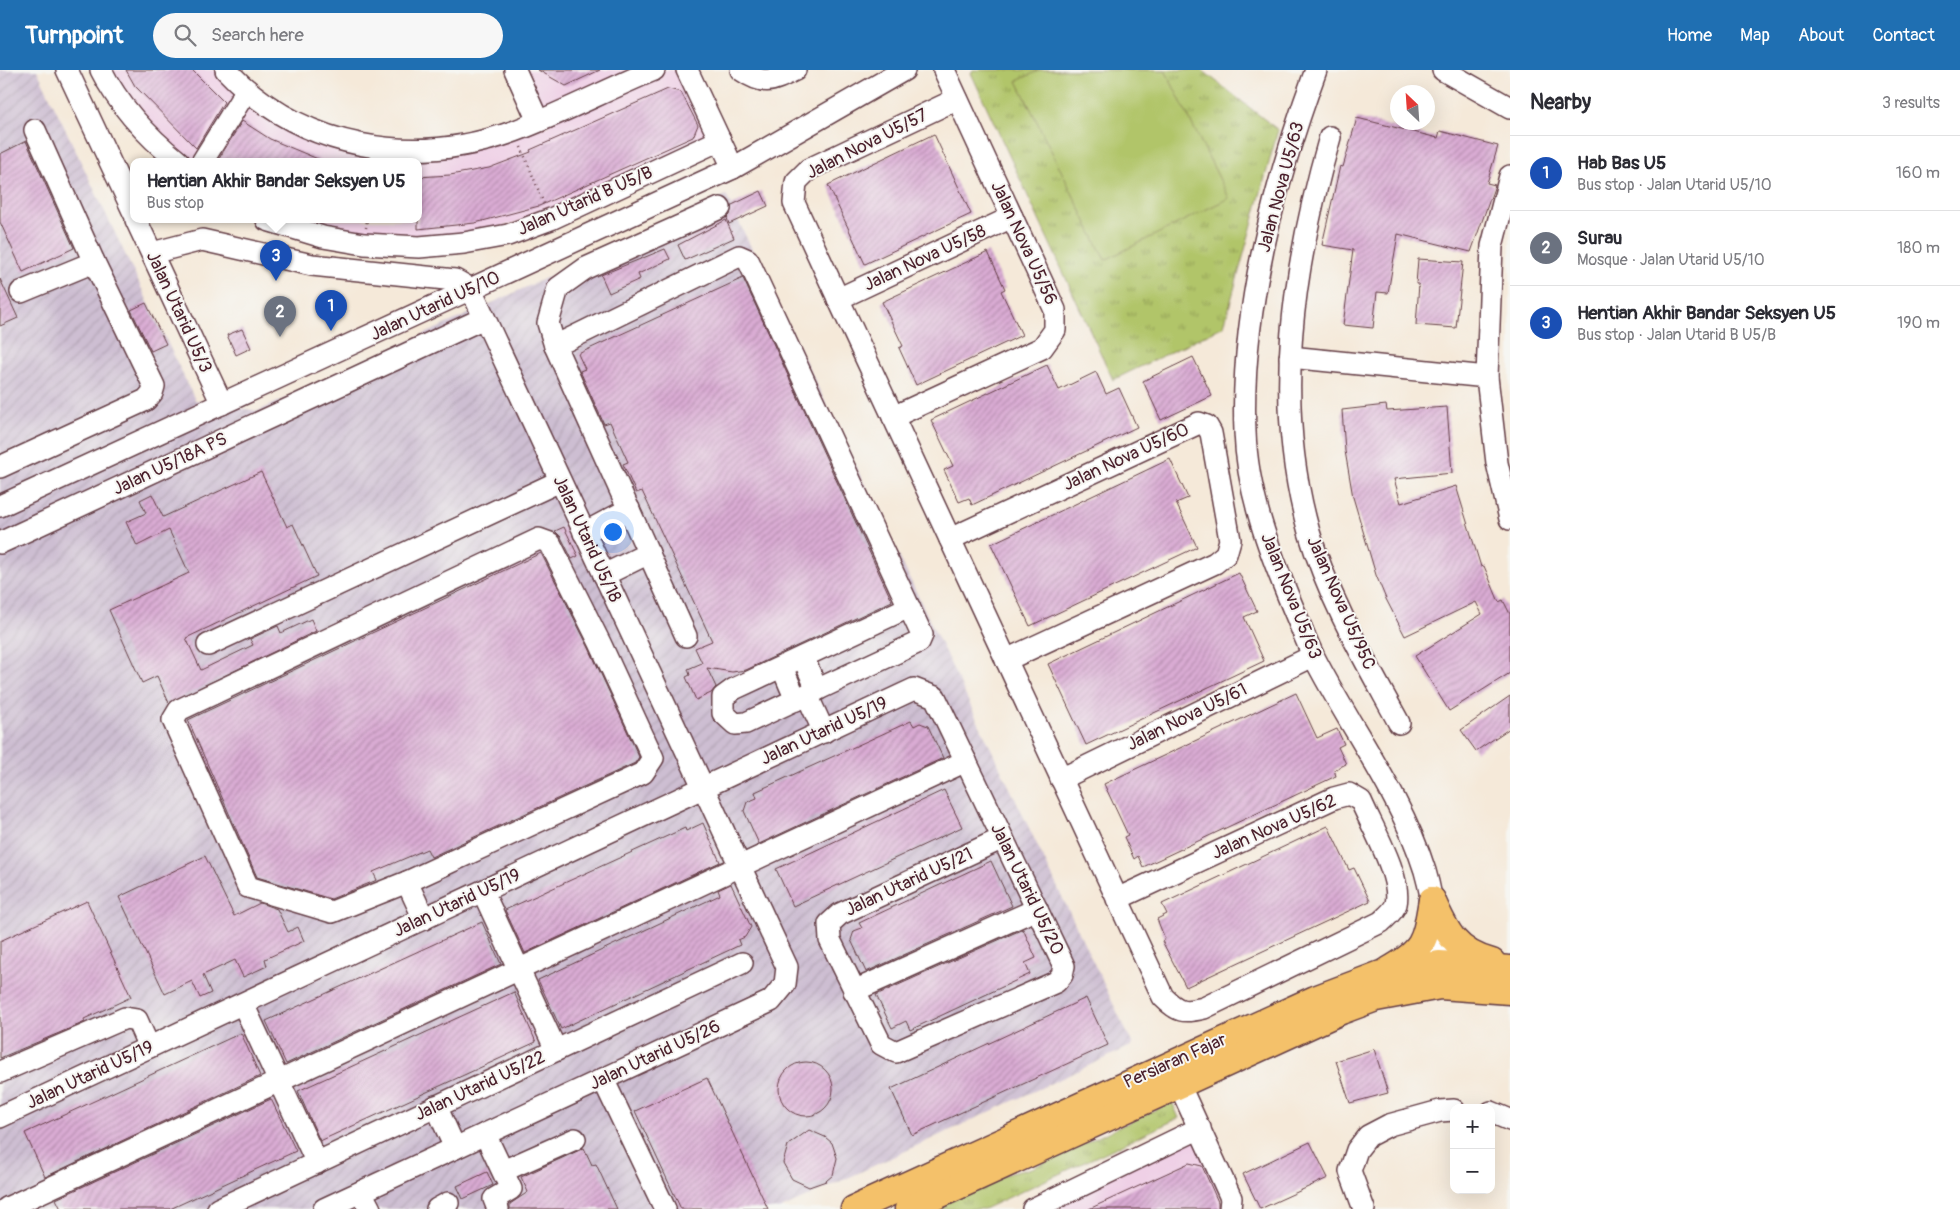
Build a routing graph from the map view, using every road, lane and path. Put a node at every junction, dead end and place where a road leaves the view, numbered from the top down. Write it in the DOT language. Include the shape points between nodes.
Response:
graph roads {
  1 [pos="67,70"];
  2 [pos="101,70"];
  3 [pos="226,70"];
  4 [pos="516,70"];
  5 [pos="654,70"];
  6 [pos="688,70"];
  7 [pos="741,70"];
  8 [pos="796,70"];
  9 [pos="904,70"];
  10 [pos="944,70"];
  11 [pos="1316,70"];
  12 [pos="1443,70"];
  13 [pos="611,78"];
  14 [pos="246,91"];
  15 [pos="957,99"];
  16 [pos="1510,108"];
  17 [pos="538,122"];
  18 [pos="35,130"];
  19 [pos="514,131"];
  20 [pos="1330,137"];
  21 [pos="720,140"];
  22 [pos="174,158"];
  23 [pos="204,158"];
  24 [pos="733,168"];
  25 [pos="1510,176"];
  26 [pos="130,204"];
  27 [pos="720,208"];
  28 [pos="1012,217"];
  29 [pos="551,219"];
  30 [pos="138,223"];
  31 [pos="278,223"];
  32 [pos="1501,249"];
  33 [pos="152,252"];
  34 [pos="94,262"];
  35 [pos="471,289"];
  36 [pos="21,292"];
  37 [pos="838,299"];
  38 [pos="484,318"];
  39 [pos="555,346"];
  40 [pos="1290,358"];
  41 [pos="1487,376"];
  42 [pos="228,401"];
  43 [pos="893,417"];
  44 [pos="248,428"];
  45 [pos="0,467"];
  46 [pos="560,481"];
  47 [pos="0,506"];
  48 [pos="629,509"];
  49 [pos="1510,519"];
  50 [pos="584,532"];
  51 [pos="950,539"];
  52 [pos="0,543"];
  53 [pos="649,553"];
  54 [pos="604,575"];
  55 [pos="909,607"];
  56 [pos="629,628"];
  57 [pos="686,636"];
  58 [pos="600,643"];
  59 [pos="208,645"];
  60 [pos="1313,656"];
  61 [pos="803,657"];
  62 [pos="1006,660"];
  63 [pos="782,667"];
  64 [pos="914,688"];
  65 [pos="806,695"];
  66 [pos="1399,723"];
  67 [pos="824,732"];
  68 [pos="966,761"];
  69 [pos="1061,779"];
  70 [pos="704,788"];
  71 [pos="1003,838"];
  72 [pos="740,866"];
  73 [pos="407,882"];
  74 [pos="483,892"];
  75 [pos="1117,899"];
  76 [pos="1432,900"];
  77 [pos="1037,909"];
  78 [pos="424,919"];
  79 [pos="742,963"];
  80 [pos="1510,968"];
  81 [pos="519,970"];
  82 [pos="1381,974"];
  83 [pos="1440,975"];
  84 [pos="854,991"];
  85 [pos="1510,991"];
  86 [pos="243,1004"];
  87 [pos="149,1048"];
  88 [pos="556,1050"];
  89 [pos="0,1072"];
  90 [pos="1174,1074"];
  91 [pos="602,1079"];
  92 [pos="279,1082"];
  93 [pos="436,1106"];
  94 [pos="1450,1110"];
  95 [pos="1495,1114"];
  96 [pos="0,1117"];
  97 [pos="1510,1120"];
  98 [pos="1200,1128"];
  99 [pos="485,1134"];
  100 [pos="575,1139"];
  101 [pos="455,1148"];
  102 [pos="317,1163"];
  103 [pos="503,1172"];
  104 [pos="366,1200"];
  105 [pos="5,1203"];
  106 [pos="218,1209"];
  107 [pos="324,1209"];
  108 [pos="498,1209"];
  109 [pos="665,1209"];
  110 [pos="854,1209"];
  111 [pos="908,1209"];
  112 [pos="1033,1209"];
  113 [pos="1230,1209"];
  114 [pos="1364,1209"];
  1 -- 26 [label="street"];
  2 -- 22 [label="street" via="110,88 137,122"];
  3 -- 14 [label="street"];
  4 -- 17 [label="street"];
  5 -- 13 [label="street"];
  6 -- 21 [label="street"];
  7 -- 8 [label="street" via="756,81 772,81"];
  9 -- 24 [label="street, Jalan Utarid U5/10"];
  10 -- 15 [label="street, Jalan Nova U5/56"];
  11 -- 60 [label="street, Jalan Nova U5/63" via="1296,126 1266,236 1246,360 1245,434 1255,497 1271,555"];
  12 -- 16 [label="street"];
  13 -- 17 [label="street"];
  14 -- 19 [label="street" via="295,123 326,136 376,148 423,150 481,141"];
  14 -- 23 [label="street"];
  15 -- 28 [label="street, Jalan Nova U5/56"];
  15 -- 37 [label="street, Jalan Nova U5/57" via="809,169 796,182 794,203"];
  17 -- 19 [label="street"];
  18 -- 34 [label="street"];
  19 -- 29 [label="path"];
  20 -- 40 [label="street, Jalan Nova U5/95C" via="1302,249 1292,310"];
  21 -- 24 [label="street"];
  21 -- 29 [label="street, Jalan Utarid B U5/B"];
  24 -- 35 [label="street, Jalan Utarid U5/10"];
  25 -- 32 [label="street"];
  27 -- 39 [label="street" via="586,268 558,288 548,323"];
  28 -- 37 [label="street, Jalan Nova U5/58"];
  28 -- 43 [label="street, Jalan Nova U5/56" via="1055,310 1055,330 1042,348"];
  29 -- 31 [label="street, Jalan Utarid B U5/B" via="508,235 419,247 364,244"];
  30 -- 33 [label="street, Jalan Utarid U5/3"];
  32 -- 41 [label="street"];
  33 -- 35 [label="street" via="202,240 312,265 455,280"];
  33 -- 42 [label="street, Jalan Utarid U5/3"];
  34 -- 36 [label="street"];
  34 -- 45 [label="street" via="151,378 152,393 146,400"];
  35 -- 38 [label="street, Jalan Utarid U5/18"];
  35 -- 42 [label="street, Jalan Utarid U5/10"];
  37 -- 43 [label="street"];
  38 -- 44 [label="street, Jalan U5/18A PS"];
  38 -- 46 [label="street, Jalan Utarid U5/18"];
  39 -- 48 [label="street"];
  39 -- 55 [label="street" via="739,256 748,260"];
  40 -- 41 [label="street"];
  40 -- 66 [label="street, Jalan Nova U5/95C" via="1288,399 1292,444 1298,488 1310,533 1344,619"];
  41 -- 49 [label="street" via="1497,463"];
  42 -- 44 [label="street, Jalan Utarid U5/3"];
  42 -- 47 [label="street, Jalan Utarid U5/10"];
  43 -- 51 [label="street"];
  44 -- 52 [label="street, Jalan U5/18A PS"];
  46 -- 50 [label="street, Jalan Utarid U5/18"];
  46 -- 59 [label="street"];
  48 -- 50 [label="street"];
  48 -- 53 [label="street"];
  50 -- 54 [label="street, Jalan Utarid U5/18"];
  51 -- 62 [label="street"];
  51 -- 62 [label="street, Jalan Nova U5/60" via="1199,423 1207,426 1211,433 1230,540 1226,554 1215,563"];
  53 -- 54 [label="street"];
  53 -- 57 [label="street"];
  54 -- 56 [label="street, Jalan Utarid U5/18"];
  55 -- 61 [label="street"];
  55 -- 65 [label="street" via="922,635 920,642"];
  56 -- 58 [label="street"];
  56 -- 70 [label="street, Jalan Utarid U5/18"];
  58 -- 73 [label="street" via="653,758 643,773"];
  58 -- 73 [label="street" via="550,542 539,539 178,710 173,720 248,887 332,912"];
  60 -- 69 [label="street, Jalan Nova U5/61"];
  60 -- 76 [label="street, Jalan Nova U5/63" via="1403,815"];
  61 -- 63 [label="street"];
  61 -- 65 [label="street"];
  62 -- 69 [label="street"];
  63 -- 65 [label="street"];
  63 -- 65 [label="street" via="734,689 723,698 723,713 735,724 746,723"];
  64 -- 67 [label="street, Jalan Utarid U5/19"];
  64 -- 68 [label="street, Jalan Utarid U5/20" via="935,697"];
  65 -- 67 [label="street"];
  67 -- 70 [label="street, Jalan Utarid U5/19"];
  68 -- 71 [label="street, Jalan Utarid U5/20"];
  68 -- 72 [label="street"];
  69 -- 75 [label="street"];
  70 -- 72 [label="street, Jalan Utarid U5/26"];
  70 -- 74 [label="street, Jalan Utarid U5/19"];
  71 -- 77 [label="street, Jalan Utarid U5/20"];
  71 -- 84 [label="street, Jalan Utarid U5/21" via="840,914 829,924 830,940"];
  72 -- 81 [label="street"];
  72 -- 91 [label="street, Jalan Utarid U5/26" via="787,967 785,984 771,1000"];
  73 -- 78 [label="street"];
  74 -- 78 [label="street, Jalan Utarid U5/19"];
  74 -- 81 [label="street"];
  75 -- 75 [label="street, Jalan Nova U5/62" via="1163,997 1175,1009 1189,1012 1204,1008 1381,922 1396,904 1396,880 1361,801 1349,794 1334,798"];
  76 -- 80 [label="main road" via="1445,930 1462,948 1481,960"];
  76 -- 82 [label="main road" via="1425,939 1411,958"];
  76 -- 83 [label="street, Jalan Nova U5/63"];
  77 -- 84 [label="street"];
  77 -- 84 [label="street, Jalan Utarid U5/20" via="1064,966 1056,982 896,1052 881,1044"];
  78 -- 86 [label="street, Jalan Utarid U5/19"];
  79 -- 88 [label="street, Jalan Utarid U5/22"];
  80 -- 83 [label="main road, Persiaran Fajar"];
  81 -- 88 [label="street"];
  81 -- 92 [label="street"];
  82 -- 83 [label="main road, Persiaran Fajar"];
  82 -- 90 [label="main road, Persiaran Fajar" via="1315,999"];
  83 -- 85 [label="main road"];
  83 -- 90 [label="main road"];
  86 -- 87 [label="street, Jalan Utarid U5/19"];
  86 -- 92 [label="street"];
  87 -- 89 [label="street" via="137,1020 126,1018"];
  87 -- 96 [label="street, Jalan Utarid U5/19"];
  88 -- 93 [label="street, Jalan Utarid U5/22"];
  90 -- 98 [label="street"];
  90 -- 110 [label="main road, Persiaran Fajar"];
  90 -- 111 [label="main road, Persiaran Fajar"];
  91 -- 99 [label="street, Jalan Utarid U5/26"];
  91 -- 109 [label="street"];
  92 -- 102 [label="street"];
  92 -- 105 [label="street"];
  93 -- 101 [label="street"];
  93 -- 102 [label="street, Jalan Utarid U5/22"];
  94 -- 114 [label="street" via="1389,1125 1368,1136 1356,1150 1350,1172"];
  95 -- 97 [label="street"];
  98 -- 112 [label="street"];
  98 -- 113 [label="street" via="1231,1198"];
  99 -- 101 [label="street, Jalan Utarid U5/26"];
  99 -- 103 [label="street"];
  100 -- 103 [label="street"];
  101 -- 104 [label="street, Jalan Utarid U5/26"];
  102 -- 106 [label="street, Jalan Utarid U5/22"];
  103 -- 108 [label="street" via="512,1189 494,1199"];
  104 -- 107 [label="street, Jalan Utarid U5/26"];
}
